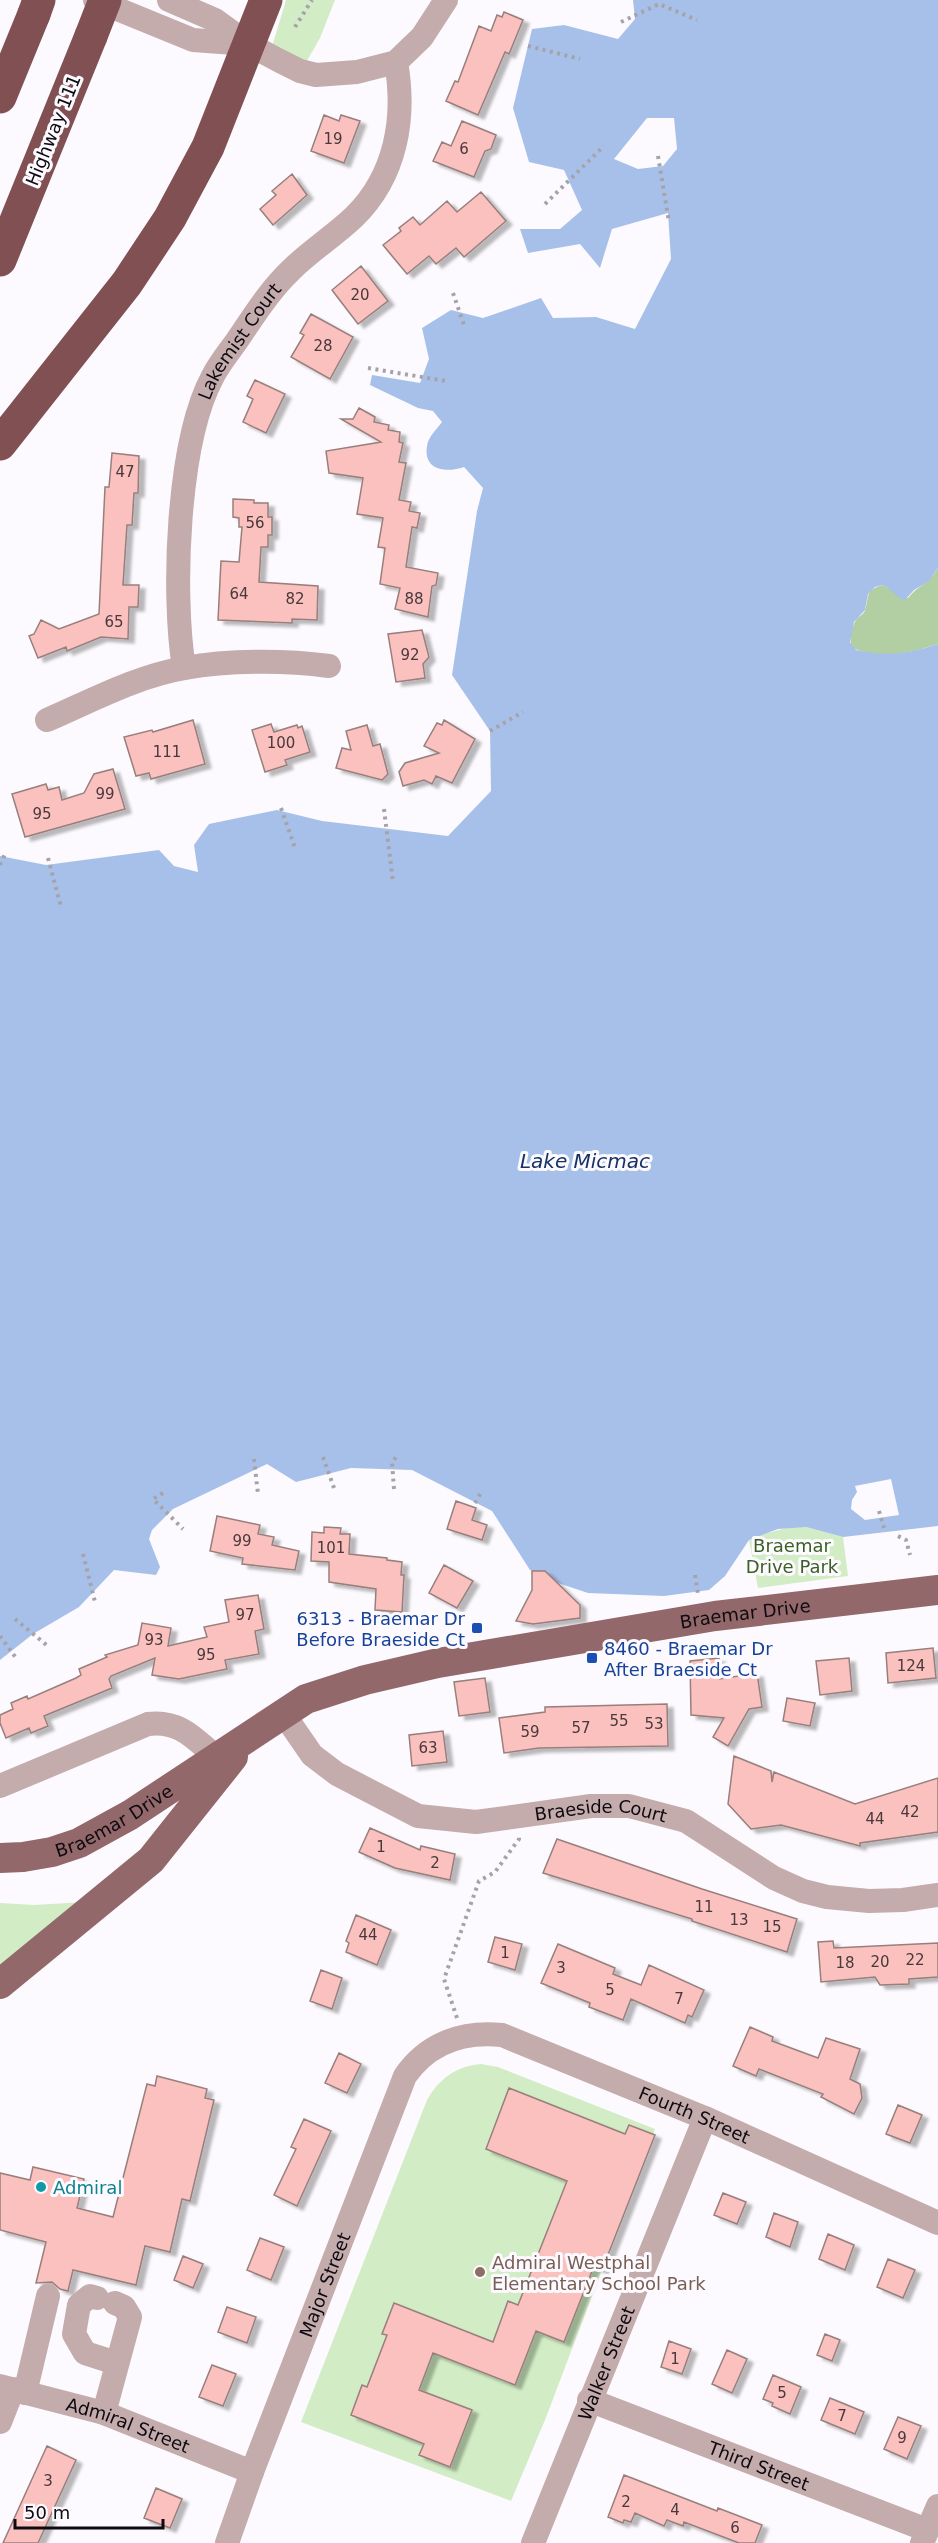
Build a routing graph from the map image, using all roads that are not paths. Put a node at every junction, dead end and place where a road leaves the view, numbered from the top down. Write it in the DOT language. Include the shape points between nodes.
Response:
graph roads {
  1 [pos="95,0"];
  2 [pos="105,0"];
  3 [pos="169,0"];
  4 [pos="266,0"];
  5 [pos="446,0"];
  6 [pos="36,7"];
  7 [pos="248,44"];
  8 [pos="396,62"];
  9 [pos="0,97"];
  10 [pos="0,260"];
  11 [pos="0,444"];
  12 [pos="329,666"];
  13 [pos="184,668"];
  14 [pos="47,720"];
  15 [pos="938,1590"];
  16 [pos="282,1713"];
  17 [pos="248,1738"];
  18 [pos="217,1758"];
  19 [pos="0,1786"];
  20 [pos="0,1858"];
  21 [pos="938,1895"];
  22 [pos="0,1984"];
  23 [pos="454,2039"];
  24 [pos="705,2118"];
  25 [pos="938,2223"];
  26 [pos="48,2296"];
  27 [pos="116,2363"];
  28 [pos="13,2389"];
  29 [pos="589,2400"];
  30 [pos="104,2413"];
  31 [pos="0,2422"];
  32 [pos="252,2472"];
  33 [pos="938,2506"];
  34 [pos="925,2537"];
  35 [pos="227,2543"];
  36 [pos="532,2543"];
  1 -- 7 [label="street" via="193,40"];
  2 -- 10 [label="highway, Highway 111, bridge"];
  3 -- 7 [label="street" via="215,20"];
  4 -- 7 [label="highway"];
  5 -- 8 [label="street" via="422,37"];
  6 -- 9 [label="highway"];
  7 -- 8 [label="street" via="316,75 357,72"];
  7 -- 11 [label="highway" via="208,147 170,218 127,283"];
  8 -- 13 [label="street, Lakemist Court" via="401,87 400,126 378,186 355,216 298,263 266,298 213,376 200,404 191,440 182,527 180,640"];
  12 -- 13 [label="street" via="257,663"];
  13 -- 14 [label="street" via="144,679"];
  15 -- 16 [label="main road, Braemar Drive" via="715,1616 438,1663 365,1680 306,1699"];
  16 -- 17 [label="main road, Braemar Drive"];
  16 -- 21 [label="street, Braeside Court" via="312,1755 337,1774 418,1816 476,1822 591,1806 629,1806 686,1821 774,1878 803,1891 869,1901"];
  17 -- 18 [label="main road, Braemar Drive"];
  17 -- 22 [label="main road" via="151,1860"];
  18 -- 19 [label="street" via="185,1731 162,1722 148,1724"];
  18 -- 20 [label="main road, Braemar Drive" via="79,1843 52,1852"];
  23 -- 24 [label="street, Fourth Street" via="502,2035"];
  23 -- 32 [label="street, Major Street" via="419,2059 405,2076"];
  24 -- 25 [label="street, Fourth Street"];
  24 -- 29 [label="street, Walker Street"];
  26 -- 28 [label="street"];
  27 -- 27 [label="street" via="85,2353 74,2334 79,2305 90,2296 124,2307 130,2317"];
  27 -- 30 [label="street"];
  28 -- 30 [label="street, Admiral Street"];
  28 -- 31 [label="street"];
  29 -- 34 [label="street, Third Street"];
  29 -- 36 [label="street, Walker Street"];
  30 -- 32 [label="street, Admiral Street"];
  32 -- 35 [label="street, Major Street"];
  33 -- 34 [label="street"];
}
